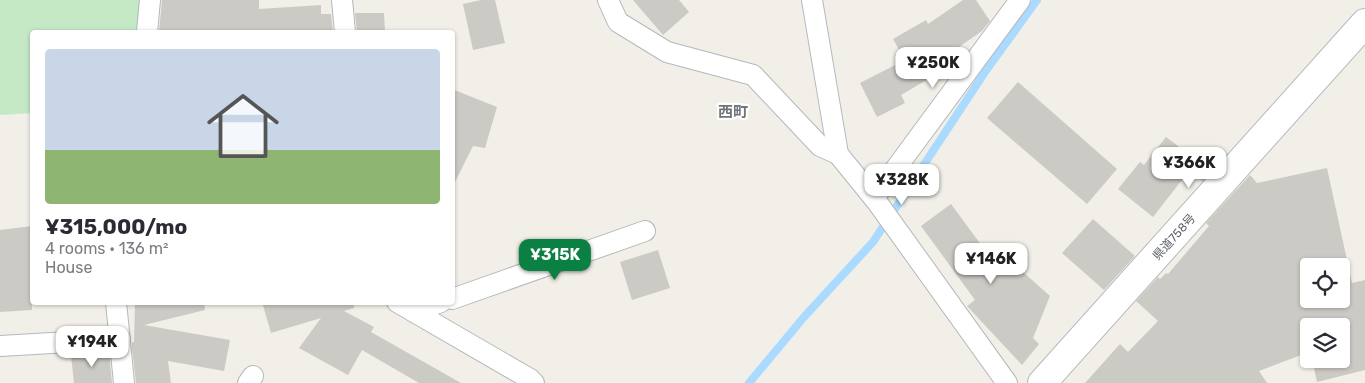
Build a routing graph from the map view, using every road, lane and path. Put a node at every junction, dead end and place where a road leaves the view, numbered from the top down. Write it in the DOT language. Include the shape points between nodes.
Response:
graph roads {
  1 [pos="150,0"];
  2 [pos="342,0"];
  3 [pos="608,0"];
  4 [pos="812,0"];
  5 [pos="1020,0"];
  6 [pos="1365,23"];
  7 [pos="147,30"];
  8 [pos="345,30"];
  9 [pos="838,154"];
  10 [pos="875,200"];
  11 [pos="645,231"];
  12 [pos="455,297"];
  13 [pos="116,305"];
  14 [pos="420,305"];
  15 [pos="406,307"];
  16 [pos="120,339"];
  17 [pos="0,346"];
  18 [pos="1046,382"];
  19 [pos="124,383"];
  20 [pos="534,383"];
  21 [pos="1007,383"];
  1 -- 7 [label="street"];
  2 -- 8 [label="street"];
  3 -- 9 [label="street" via="618,22 666,52 753,75 820,146"];
  4 -- 9 [label="street"];
  5 -- 10 [label="street"];
  6 -- 18 [label="main road, 県道758号"];
  9 -- 10 [label="street"];
  10 -- 21 [label="street"];
  11 -- 12 [label="street"];
  13 -- 16 [label="street"];
  14 -- 15 [label="street"];
  15 -- 20 [label="street"];
  16 -- 17 [label="street"];
  16 -- 19 [label="street"];
}
